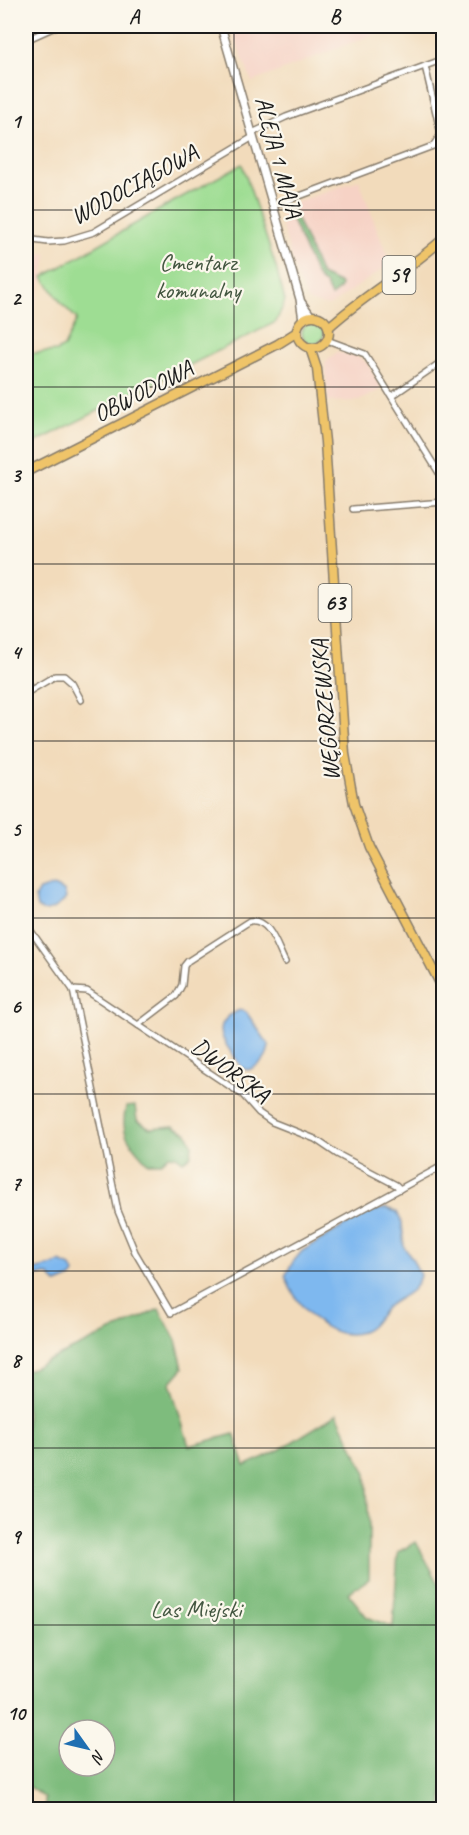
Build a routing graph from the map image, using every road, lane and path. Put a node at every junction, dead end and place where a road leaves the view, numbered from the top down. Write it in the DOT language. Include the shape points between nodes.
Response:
graph roads {
  1 [pos="57,26"];
  2 [pos="221,26"];
  3 [pos="26,40"];
  4 [pos="444,59"];
  5 [pos="425,66"];
  6 [pos="253,135"];
  7 [pos="273,206"];
  8 [pos="444,238"];
  9 [pos="26,239"];
  10 [pos="307,318"];
  11 [pos="326,323"];
  12 [pos="297,332"];
  13 [pos="300,341"];
  14 [pos="324,343"];
  15 [pos="278,344"];
  16 [pos="310,348"];
  17 [pos="444,360"];
  18 [pos="317,369"];
  19 [pos="392,396"];
  20 [pos="26,472"];
  21 [pos="444,481"];
  22 [pos="444,502"];
  23 [pos="353,509"];
  24 [pos="26,678"];
  25 [pos="28,692"];
  26 [pos="81,700"];
  27 [pos="26,924"];
  28 [pos="285,962"];
  29 [pos="73,990"];
  30 [pos="444,991"];
  31 [pos="138,1025"];
  32 [pos="444,1165"];
  33 [pos="400,1189"];
  1 -- 3 [label="street"];
  2 -- 6 [label="street, ALEJA 1 MAJA"];
  4 -- 5 [label="street, WODOCIĄGOWA"];
  5 -- 6 [label="street, WODOCIĄGOWA" via="286,117"];
  5 -- 7 [label="street" via="440,130 433,146"];
  6 -- 7 [label="street, ALEJA 1 MAJA"];
  6 -- 9 [label="street, WODOCIĄGOWA" via="94,232 64,241"];
  7 -- 10 [label="street, ALEJA 1 MAJA"];
  8 -- 11 [label="main road, 59" via="402,272"];
  10 -- 11 [label="main road"];
  10 -- 12 [label="main road"];
  11 -- 14 [label="main road"];
  12 -- 13 [label="main road"];
  12 -- 15 [label="main road, OBWODOWA"];
  13 -- 15 [label="main road, OBWODOWA"];
  13 -- 16 [label="main road"];
  14 -- 16 [label="main road"];
  14 -- 18 [label="main road, WĘGORZEWSKA / 63"];
  14 -- 19 [label="street" via="365,354"];
  15 -- 20 [label="main road, OBWODOWA"];
  16 -- 18 [label="main road, WĘGORZEWSKA / 63"];
  17 -- 19 [label="street"];
  18 -- 30 [label="main road, WĘGORZEWSKA / 63" via="345,754 351,789 369,847"];
  19 -- 21 [label="street"];
  22 -- 23 [label="street"];
  24 -- 25 [label="street"];
  25 -- 26 [label="street" via="55,676 64,676"];
  27 -- 29 [label="street"];
  28 -- 31 [label="street" via="266,926 257,920 250,921 183,966 182,986 176,996"];
  29 -- 31 [label="street, DWORSKA" via="84,989"];
  29 -- 33 [label="street" via="118,1211 127,1235 171,1313"];
  31 -- 33 [label="street, DWORSKA" via="243,1095 265,1118 315,1139"];
  32 -- 33 [label="street"];
}
